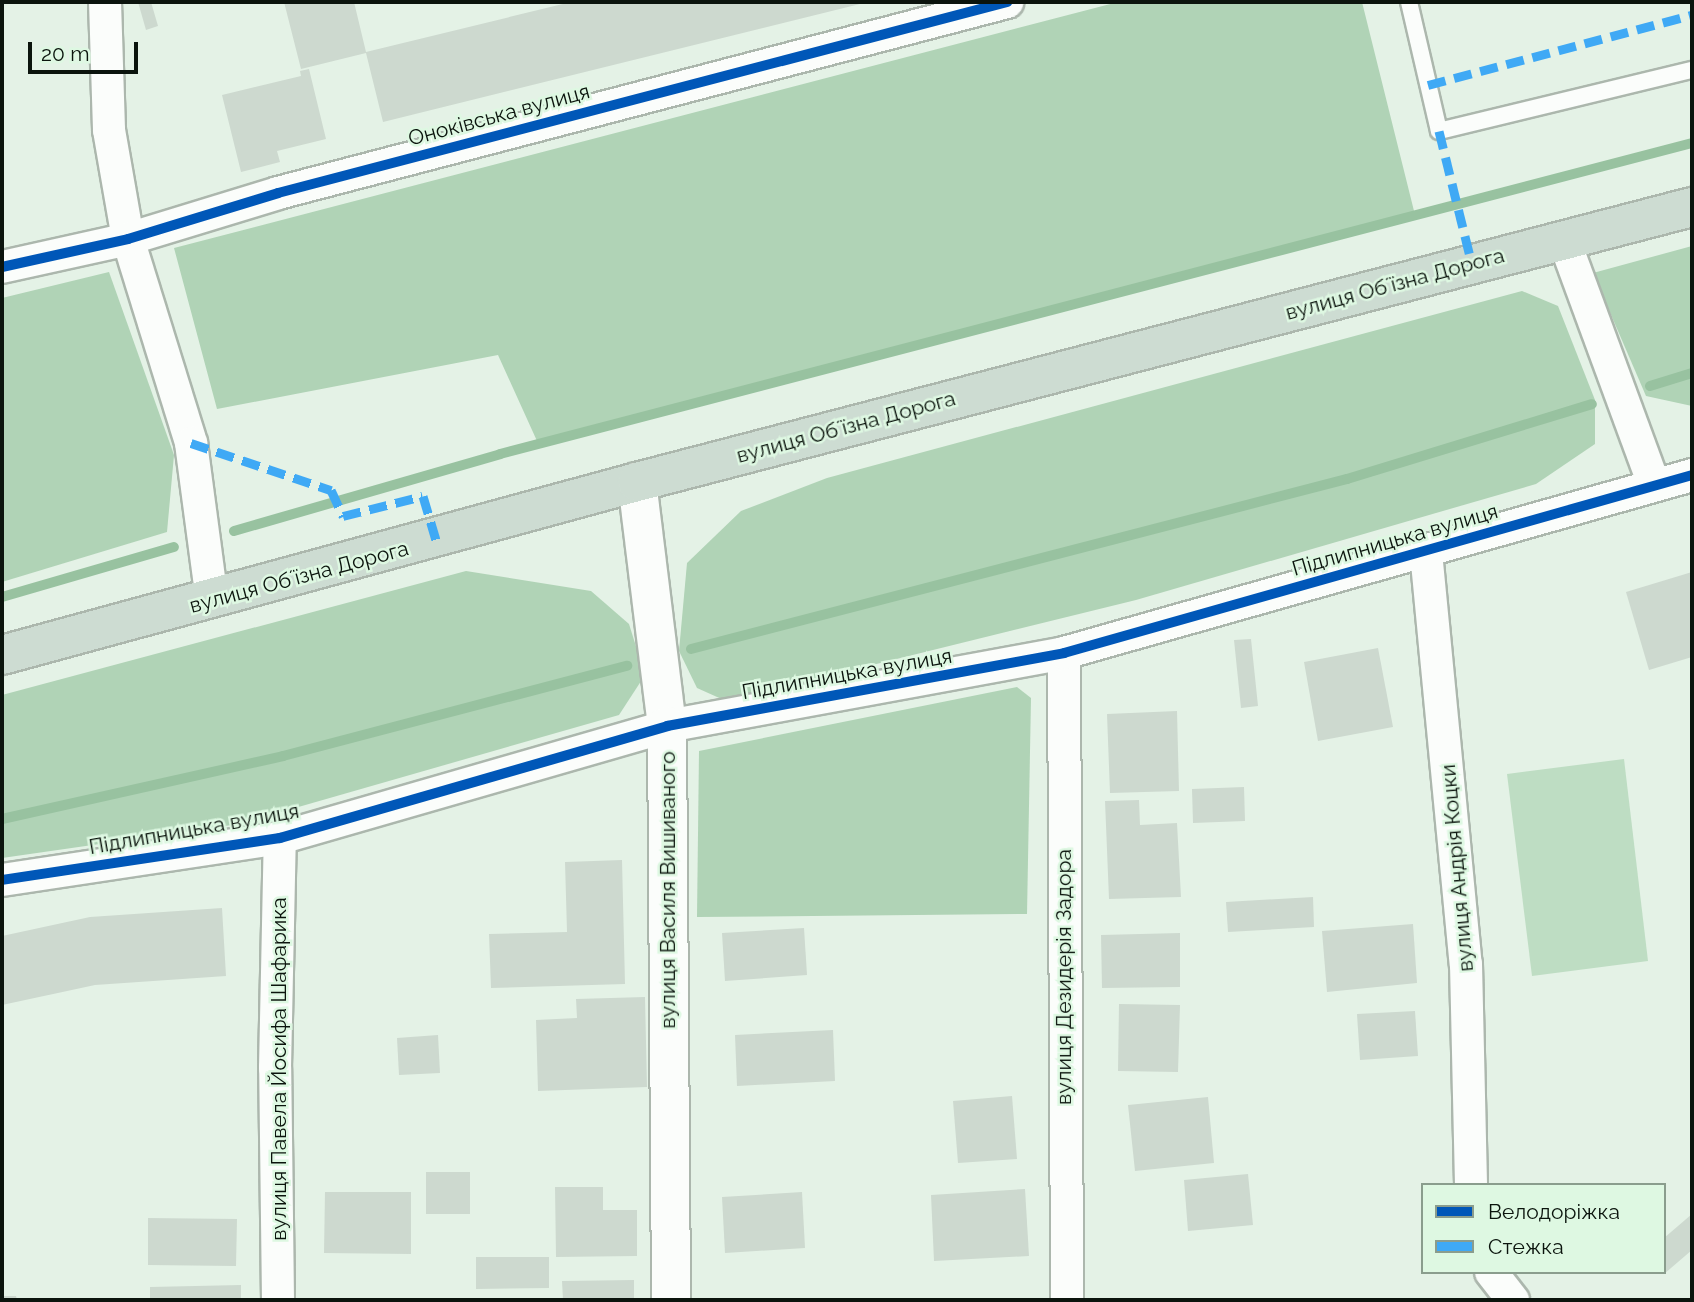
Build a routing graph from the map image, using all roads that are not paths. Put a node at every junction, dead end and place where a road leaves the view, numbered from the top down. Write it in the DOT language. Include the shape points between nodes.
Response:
graph roads {
  1 [pos="105,2"];
  2 [pos="1007,2"];
  3 [pos="1409,2"];
  4 [pos="1692,70"];
  5 [pos="1692,208"];
  6 [pos="128,239"];
  7 [pos="1563,240"];
  8 [pos="2,267"];
  9 [pos="1692,475"];
  10 [pos="637,482"];
  11 [pos="1654,485"];
  12 [pos="1426,552"];
  13 [pos="212,600"];
  14 [pos="1065,653"];
  15 [pos="2,655"];
  16 [pos="667,726"];
  17 [pos="281,838"];
  18 [pos="2,880"];
  19 [pos="1471,1183"];
  20 [pos="278,1300"];
  21 [pos="671,1300"];
  22 [pos="1067,1300"];
  1 -- 6 [label="street" via="108,130"];
  2 -- 6 [label="street, Оноківська вулиця" via="292,190"];
  3 -- 4 [label="lane" via="1439,131"];
  5 -- 7 [label="highway, вулиця Обʼїзна Дорога"];
  6 -- 8 [label="street, Оноківська вулиця"];
  6 -- 13 [label="street" via="191,443"];
  7 -- 10 [label="highway, вулиця Обʼїзна Дорога"];
  7 -- 11 [label="street"];
  9 -- 11 [label="street, Підлипницька вулиця"];
  10 -- 13 [label="highway, вулиця Обʼїзна Дорога"];
  10 -- 16 [label="street, вулиця Василя Вишиваного"];
  11 -- 12 [label="street, Підлипницька вулиця"];
  12 -- 14 [label="street, Підлипницька вулиця"];
  12 -- 19 [label="street, вулиця Андрія Коцки" via="1466,964"];
  13 -- 15 [label="highway, вулиця Обʼїзна Дорога"];
  14 -- 16 [label="street, Підлипницька вулиця"];
  14 -- 22 [label="street, вулиця Дезидерія Задора"];
  16 -- 17 [label="street, Підлипницька вулиця"];
  16 -- 21 [label="street, вулиця Василя Вишиваного"];
  17 -- 18 [label="street, Підлипницька вулиця"];
  17 -- 20 [label="street, вулиця Павела Йосифа Шафарика" via="275,1068"];
}
